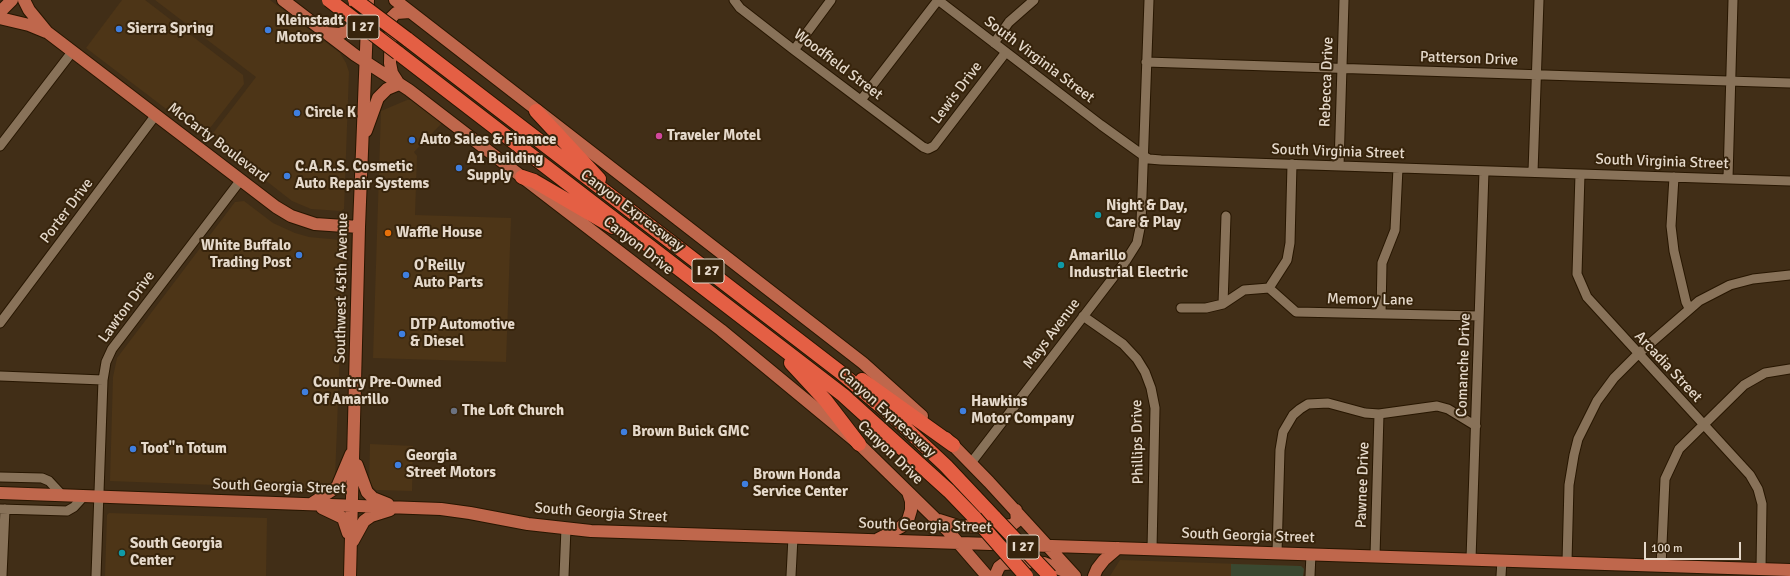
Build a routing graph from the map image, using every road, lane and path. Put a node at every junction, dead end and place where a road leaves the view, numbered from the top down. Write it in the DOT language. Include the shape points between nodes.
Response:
graph roads {
  1 [pos="12,0"];
  2 [pos="24,0"];
  3 [pos="283,0"];
  4 [pos="328,0"];
  5 [pos="355,0"];
  6 [pos="368,0"];
  7 [pos="395,0"];
  8 [pos="734,0"];
  9 [pos="831,0"];
  10 [pos="938,0"];
  11 [pos="1034,0"];
  12 [pos="1149,0"];
  13 [pos="1344,0"];
  14 [pos="1539,0"];
  15 [pos="1733,0"];
  16 [pos="0,12"];
  17 [pos="410,12"];
  18 [pos="0,18"];
  19 [pos="47,32"];
  20 [pos="326,33"];
  21 [pos="994,43"];
  22 [pos="794,50"];
  23 [pos="72,52"];
  24 [pos="1006,52"];
  25 [pos="365,62"];
  26 [pos="1146,62"];
  27 [pos="1342,69"];
  28 [pos="1536,75"];
  29 [pos="1731,82"];
  30 [pos="1790,83"];
  31 [pos="399,84"];
  32 [pos="861,100"];
  33 [pos="536,111"];
  34 [pos="156,116"];
  35 [pos="362,141"];
  36 [pos="0,146"];
  37 [pos="928,149"];
  38 [pos="1144,156"];
  39 [pos="1292,164"];
  40 [pos="1339,166"];
  41 [pos="1398,168"];
  42 [pos="1484,171"];
  43 [pos="1533,172"];
  44 [pos="1580,174"];
  45 [pos="522,177"];
  46 [pos="1674,177"];
  47 [pos="1728,178"];
  48 [pos="1790,180"];
  49 [pos="240,181"];
  50 [pos="1226,216"];
  51 [pos="359,226"];
  52 [pos="660,234"];
  53 [pos="665,258"];
  54 [pos="1790,275"];
  55 [pos="1269,288"];
  56 [pos="1223,304"];
  57 [pos="1181,308"];
  58 [pos="1689,308"];
  59 [pos="1381,314"];
  60 [pos="1083,316"];
  61 [pos="1479,316"];
  62 [pos="0,323"];
  63 [pos="792,336"];
  64 [pos="770,339"];
  65 [pos="1638,354"];
  66 [pos="1790,369"];
  67 [pos="0,376"];
  68 [pos="102,380"];
  69 [pos="1379,414"];
  70 [pos="1702,424"];
  71 [pos="1476,426"];
  72 [pos="859,444"];
  73 [pos="953,445"];
  74 [pos="354,450"];
  75 [pos="971,464"];
  76 [pos="0,477"];
  77 [pos="908,492"];
  78 [pos="0,494"];
  79 [pos="62,495"];
  80 [pos="84,496"];
  81 [pos="99,497"];
  82 [pos="312,504"];
  83 [pos="352,506"];
  84 [pos="402,507"];
  85 [pos="2,509"];
  86 [pos="1016,510"];
  87 [pos="935,518"];
  88 [pos="566,528"];
  89 [pos="793,537"];
  90 [pos="876,540"];
  91 [pos="959,543"];
  92 [pos="351,546"];
  93 [pos="1048,546"];
  94 [pos="1118,548"];
  95 [pos="1152,549"];
  96 [pos="1277,553"];
  97 [pos="1311,554"];
  98 [pos="1375,556"];
  99 [pos="1471,559"];
  100 [pos="1502,560"];
  101 [pos="1568,562"];
  102 [pos="1661,566"];
  103 [pos="1761,569"];
  104 [pos="1790,570"];
  105 [pos="1702,571"];
  106 [pos="1074,575"];
  107 [pos="2,576"];
  108 [pos="96,576"];
  109 [pos="350,576"];
  110 [pos="564,576"];
  111 [pos="792,576"];
  112 [pos="987,576"];
  113 [pos="995,576"];
  114 [pos="1026,576"];
  115 [pos="1050,576"];
  116 [pos="1094,576"];
  117 [pos="1310,576"];
  118 [pos="1501,576"];
  1 -- 16 [label="main road"];
  2 -- 19 [label="main road"];
  3 -- 20 [label="main road, Canyon Drive"];
  4 -- 53 [label="highway, Canyon Expressway / I 27, bridge"];
  5 -- 20 [label="main road" via="352,28 340,34"];
  5 -- 52 [label="highway, Canyon Expressway / I 27, bridge"];
  6 -- 25 [label="main road, Southwest 45th Avenue"];
  7 -- 17 [label="main road"];
  8 -- 22 [label="street, Woodfield Street" via="740,8"];
  9 -- 22 [label="street"];
  10 -- 21 [label="street, South Virginia Street"];
  10 -- 32 [label="street"];
  11 -- 21 [label="street" via="1009,22"];
  12 -- 26 [label="street, Mays Avenue"];
  13 -- 27 [label="street, Rebecca Drive"];
  14 -- 28 [label="street"];
  15 -- 29 [label="street"];
  17 -- 31 [label="main road" via="396,13 391,18 390,63 392,73"];
  17 -- 33 [label="main road"];
  18 -- 19 [label="main road"];
  19 -- 23 [label="main road, McCarty Boulevard"];
  20 -- 25 [label="main road, Canyon Drive"];
  21 -- 24 [label="street, South Virginia Street"];
  22 -- 32 [label="street, Woodfield Street"];
  23 -- 34 [label="main road, McCarty Boulevard"];
  23 -- 36 [label="street"];
  24 -- 37 [label="street, Lewis Drive" via="934,146"];
  24 -- 38 [label="street, South Virginia Street"];
  25 -- 31 [label="main road, Canyon Drive"];
  25 -- 35 [label="main road, Southwest 45th Avenue"];
  26 -- 27 [label="street, Patterson Drive"];
  26 -- 38 [label="street, Mays Avenue"];
  27 -- 28 [label="street, Patterson Drive"];
  27 -- 40 [label="street, Rebecca Drive"];
  28 -- 29 [label="street, Patterson Drive"];
  28 -- 43 [label="street"];
  29 -- 30 [label="street, Patterson Drive"];
  29 -- 47 [label="street"];
  31 -- 35 [label="main road" via="387,89 378,98"];
  31 -- 45 [label="main road, Canyon Drive"];
  32 -- 37 [label="street, Woodfield Street" via="923,148"];
  33 -- 52 [label="highway" via="604,184"];
  33 -- 73 [label="main road" via="863,363"];
  34 -- 49 [label="main road, McCarty Boulevard"];
  34 -- 62 [label="street, Porter Drive"];
  35 -- 51 [label="main road, Southwest 45th Avenue"];
  38 -- 39 [label="street, South Virginia Street" via="1159,160"];
  38 -- 60 [label="street, Mays Avenue" via="1141,223 1137,243"];
  39 -- 40 [label="street, South Virginia Street"];
  39 -- 55 [label="street" via="1290,243 1287,260"];
  40 -- 41 [label="street, South Virginia Street"];
  41 -- 42 [label="street, South Virginia Street"];
  41 -- 59 [label="street" via="1395,230 1382,263"];
  42 -- 43 [label="street, South Virginia Street"];
  42 -- 61 [label="street, Comanche Drive"];
  43 -- 44 [label="street, South Virginia Street"];
  44 -- 46 [label="street, South Virginia Street"];
  44 -- 65 [label="street, Arcadia Street" via="1577,274 1587,297"];
  45 -- 53 [label="highway" via="551,190"];
  45 -- 72 [label="main road, Canyon Drive" via="721,330"];
  46 -- 47 [label="street, South Virginia Street"];
  46 -- 58 [label="street" via="1674,251"];
  47 -- 48 [label="street, South Virginia Street"];
  49 -- 51 [label="main road, McCarty Boulevard" via="291,216 315,224"];
  49 -- 68 [label="street, Lawton Drive" via="112,349"];
  50 -- 56 [label="street"];
  51 -- 74 [label="main road, Southwest 45th Avenue"];
  52 -- 63 [label="highway, Canyon Expressway / I 27"];
  53 -- 64 [label="highway, Canyon Expressway / I 27"];
  54 -- 58 [label="street" via="1753,279 1730,285"];
  55 -- 56 [label="street" via="1244,290"];
  55 -- 59 [label="street, Memory Lane" via="1296,312"];
  56 -- 57 [label="street" via="1206,308"];
  58 -- 65 [label="street"];
  59 -- 61 [label="street, Memory Lane"];
  60 -- 75 [label="street, Mays Avenue"];
  60 -- 95 [label="street, Phillips Drive" via="1123,344 1137,358 1151,388 1155,408"];
  61 -- 71 [label="street, Comanche Drive"];
  63 -- 73 [label="highway" via="809,343"];
  63 -- 115 [label="highway, Canyon Expressway / I 27, bridge" via="897,420 946,466"];
  64 -- 72 [label="highway" via="826,401"];
  64 -- 114 [label="highway, Canyon Expressway / I 27, bridge" via="843,395 948,491"];
  65 -- 70 [label="street, Arcadia Street"];
  65 -- 101 [label="street" via="1596,401 1578,439 1569,485"];
  66 -- 70 [label="street" via="1765,373 1753,379"];
  67 -- 68 [label="street"];
  68 -- 81 [label="street, Lawton Drive"];
  69 -- 71 [label="street" via="1438,406 1448,409"];
  69 -- 96 [label="street" via="1317,403 1308,404 1293,415 1283,432 1280,450"];
  69 -- 98 [label="street, Pawnee Drive"];
  70 -- 102 [label="street" via="1679,448 1665,479"];
  70 -- 103 [label="street, Arcadia Street" via="1750,475 1758,489 1763,518"];
  71 -- 99 [label="street, Comanche Drive"];
  72 -- 77 [label="main road, Canyon Drive"];
  73 -- 75 [label="main road"];
  74 -- 82 [label="main road" via="337,487"];
  74 -- 83 [label="main road, Southwest 45th Avenue"];
  74 -- 84 [label="main road" via="361,480 367,492 378,500"];
  75 -- 86 [label="main road"];
  76 -- 79 [label="street" via="42,478 49,481"];
  77 -- 87 [label="main road, Canyon Drive"];
  77 -- 90 [label="main road" via="911,501 908,520 901,527"];
  78 -- 79 [label="main road, South Georgia Street"];
  79 -- 80 [label="main road, South Georgia Street"];
  80 -- 81 [label="main road, South Georgia Street"];
  80 -- 85 [label="street" via="67,511"];
  81 -- 82 [label="main road, South Georgia Street"];
  81 -- 108 [label="street, Lawton Drive"];
  82 -- 83 [label="main road, South Georgia Street"];
  82 -- 92 [label="main road" via="343,518"];
  83 -- 84 [label="main road, South Georgia Street"];
  83 -- 92 [label="main road, Southwest 45th Avenue"];
  84 -- 88 [label="main road, South Georgia Street" via="470,513"];
  84 -- 92 [label="main road" via="384,511 364,521"];
  85 -- 107 [label="street"];
  86 -- 87 [label="main road" via="1015,523 990,527 958,526"];
  86 -- 93 [label="main road"];
  87 -- 91 [label="main road, Canyon Drive"];
  88 -- 89 [label="main road, South Georgia Street"];
  88 -- 110 [label="street"];
  89 -- 90 [label="main road, South Georgia Street"];
  89 -- 111 [label="street"];
  90 -- 91 [label="main road, South Georgia Street"];
  91 -- 93 [label="main road, South Georgia Street"];
  91 -- 112 [label="main road, Canyon Drive"];
  92 -- 109 [label="main road, Southwest 45th Avenue"];
  93 -- 94 [label="main road, South Georgia Street"];
  93 -- 106 [label="main road"];
  94 -- 95 [label="main road, South Georgia Street"];
  94 -- 116 [label="main road" via="1104,560"];
  95 -- 96 [label="main road, South Georgia Street"];
  96 -- 97 [label="main road, South Georgia Street"];
  97 -- 98 [label="main road, South Georgia Street"];
  97 -- 117 [label="street"];
  98 -- 99 [label="main road, South Georgia Street"];
  99 -- 100 [label="main road, South Georgia Street"];
  100 -- 101 [label="main road, South Georgia Street"];
  100 -- 118 [label="street"];
  101 -- 102 [label="main road, South Georgia Street"];
  102 -- 105 [label="main road, South Georgia Street"];
  103 -- 104 [label="main road, South Georgia Street"];
  103 -- 105 [label="main road, South Georgia Street"];
  106 -- 113 [label="main road" via="1044,563 1031,562 1003,564 998,567"];
}
